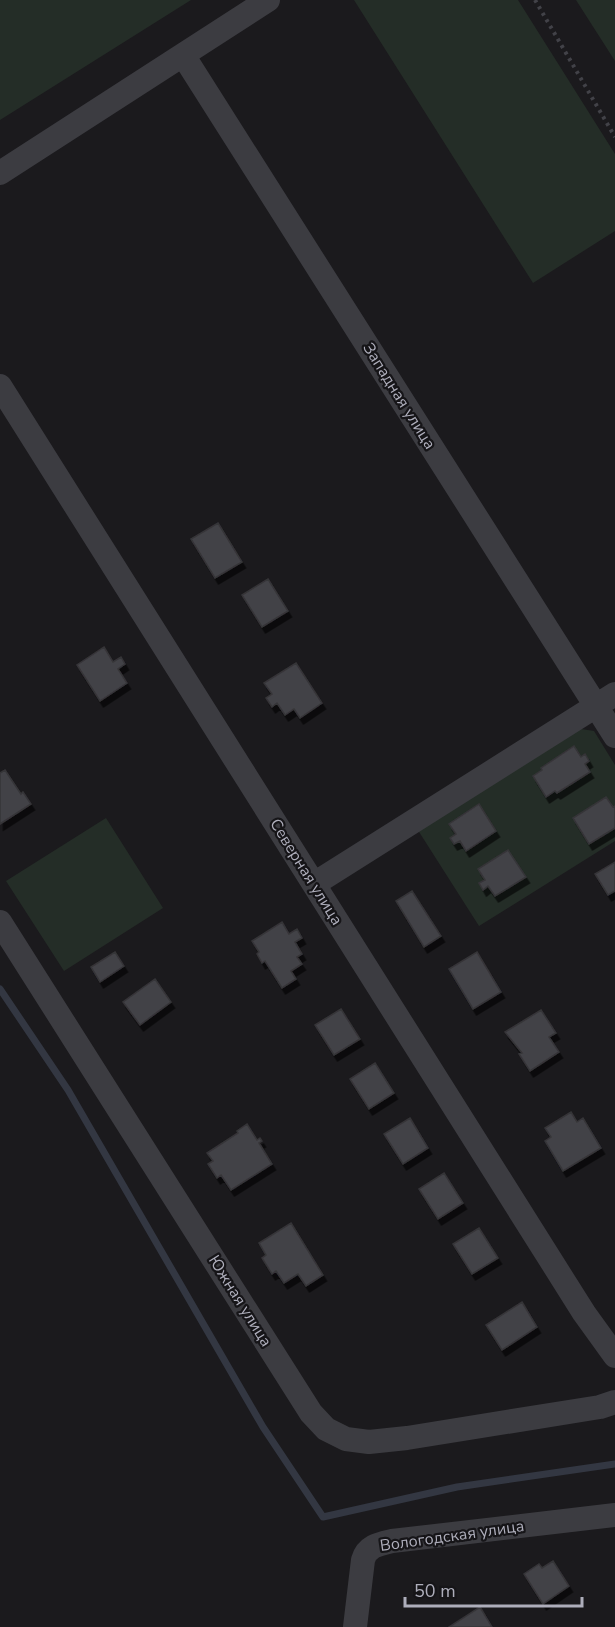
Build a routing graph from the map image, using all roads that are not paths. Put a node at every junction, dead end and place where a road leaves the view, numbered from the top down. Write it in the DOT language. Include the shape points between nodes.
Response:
graph roads {
  1 [pos="268,0"];
  2 [pos="183,55"];
  3 [pos="0,173"];
  4 [pos="0,386"];
  5 [pos="605,700"];
  6 [pos="615,736"];
  7 [pos="314,884"];
  8 [pos="0,922"];
  9 [pos="615,1356"];
  10 [pos="615,1402"];
  11 [pos="615,1515"];
  12 [pos="355,1627"];
  1 -- 2 [label="street"];
  2 -- 3 [label="street"];
  2 -- 5 [label="street, Западная улица"];
  4 -- 7 [label="street, Северная улица"];
  5 -- 6 [label="street, Западная улица"];
  5 -- 7 [label="street"];
  7 -- 9 [label="street, Северная улица"];
  8 -- 10 [label="street, Южная улица" via="311,1413 326,1429 346,1439 369,1442"];
  11 -- 12 [label="street, Вологодская улица" via="392,1541 371,1547 363,1560"];
}
